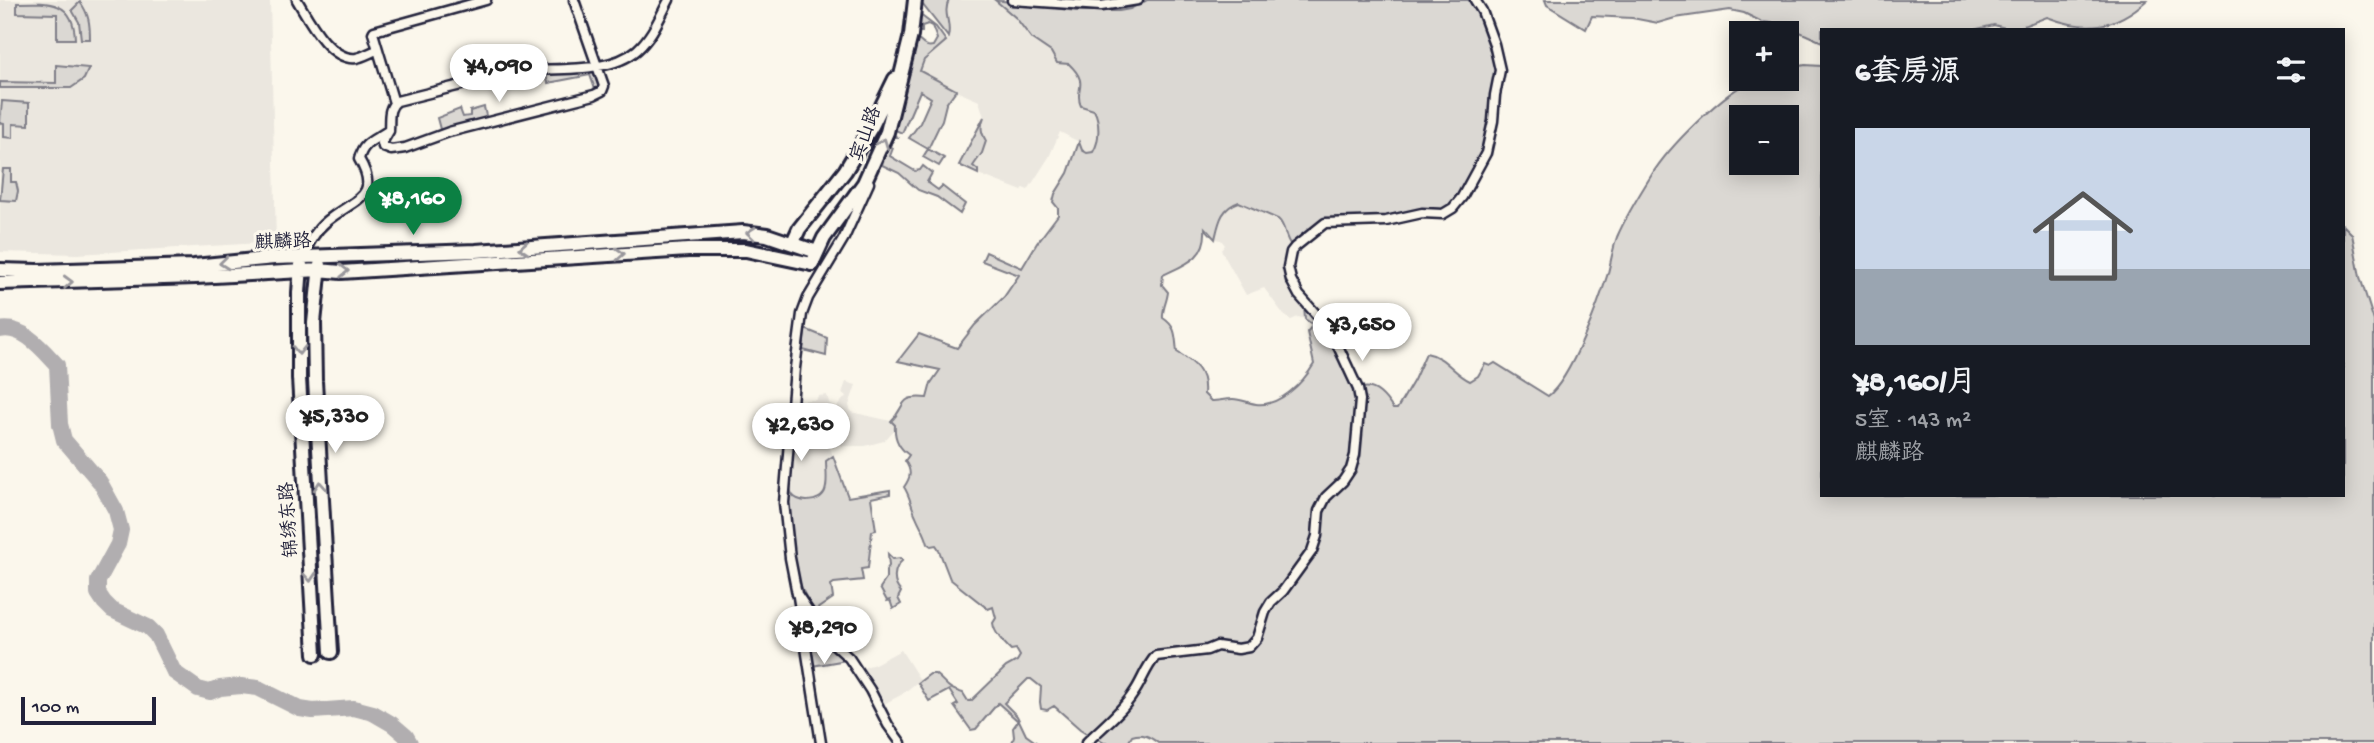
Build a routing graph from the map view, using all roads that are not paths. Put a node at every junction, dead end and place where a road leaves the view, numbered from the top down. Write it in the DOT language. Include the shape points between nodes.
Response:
graph roads {
  1 [pos="297,0"];
  2 [pos="486,0"];
  3 [pos="574,0"];
  4 [pos="669,0"];
  5 [pos="913,0"];
  6 [pos="1012,0"];
  7 [pos="1138,0"];
  8 [pos="1475,0"];
  9 [pos="377,50"];
  10 [pos="596,66"];
  11 [pos="394,103"];
  12 [pos="389,130"];
  13 [pos="870,172"];
  14 [pos="793,242"];
  15 [pos="302,257"];
  16 [pos="814,258"];
  17 [pos="320,264"];
  18 [pos="0,270"];
  19 [pos="300,272"];
  20 [pos="0,283"];
  21 [pos="797,594"];
  22 [pos="331,652"];
  23 [pos="315,654"];
  24 [pos="821,743"];
  25 [pos="901,743"];
  26 [pos="1086,743"];
  1 -- 9 [label="street" via="315,31 338,52 354,58"];
  2 -- 9 [label="street" via="374,31"];
  3 -- 10 [label="street"];
  4 -- 10 [label="street" via="638,50"];
  13 -- 5 [label="main road, 宾山路, one-way" via="890,125 911,35"];
  5 -- 14 [label="main road, 宾山路" via="891,89 845,171"];
  6 -- 7 [label="street" via="1101,6"];
  8 -- 26 [label="street" via="1500,70 1486,153 1457,204 1437,215 1325,223 1291,251 1291,280 1331,331 1360,400 1355,455 1347,475 1319,511 1312,551 1265,612 1257,638 1249,647 1217,646 1156,656 1122,709"];
  9 -- 11 [label="street"];
  10 -- 11 [label="street" via="517,71"];
  10 -- 12 [label="street" via="604,88 594,95 449,132 405,148 383,147"];
  11 -- 12 [label="street"];
  12 -- 15 [label="street" via="361,150 359,159 369,177 363,194 317,230"];
  13 -- 16 [label="main road, 宾山路"];
  13 -- 21 [label="street" via="858,209 808,298 799,331 784,503"];
  14 -- 16 [label="main road, 麒麟路"];
  14 -- 17 [label="main road, 麒麟路, one-way" via="743,232"];
  15 -- 17 [label="main road, 麒麟路"];
  15 -- 18 [label="main road, 麒麟路, one-way" via="181,267"];
  15 -- 19 [label="main road, 锦绣东路"];
  17 -- 16 [label="main road, 麒麟路, one-way" via="341,272 688,250 746,250"];
  17 -- 19 [label="main road, 麒麟路"];
  22 -- 17 [label="main road, 锦绣东路, one-way" via="315,381 315,296"];
  20 -- 19 [label="main road, 麒麟路, one-way"];
  19 -- 23 [label="main road, 锦绣东路, one-way" via="301,440"];
  21 -- 24 [label="street"];
  21 -- 25 [label="street" via="826,637 849,657"];
}
